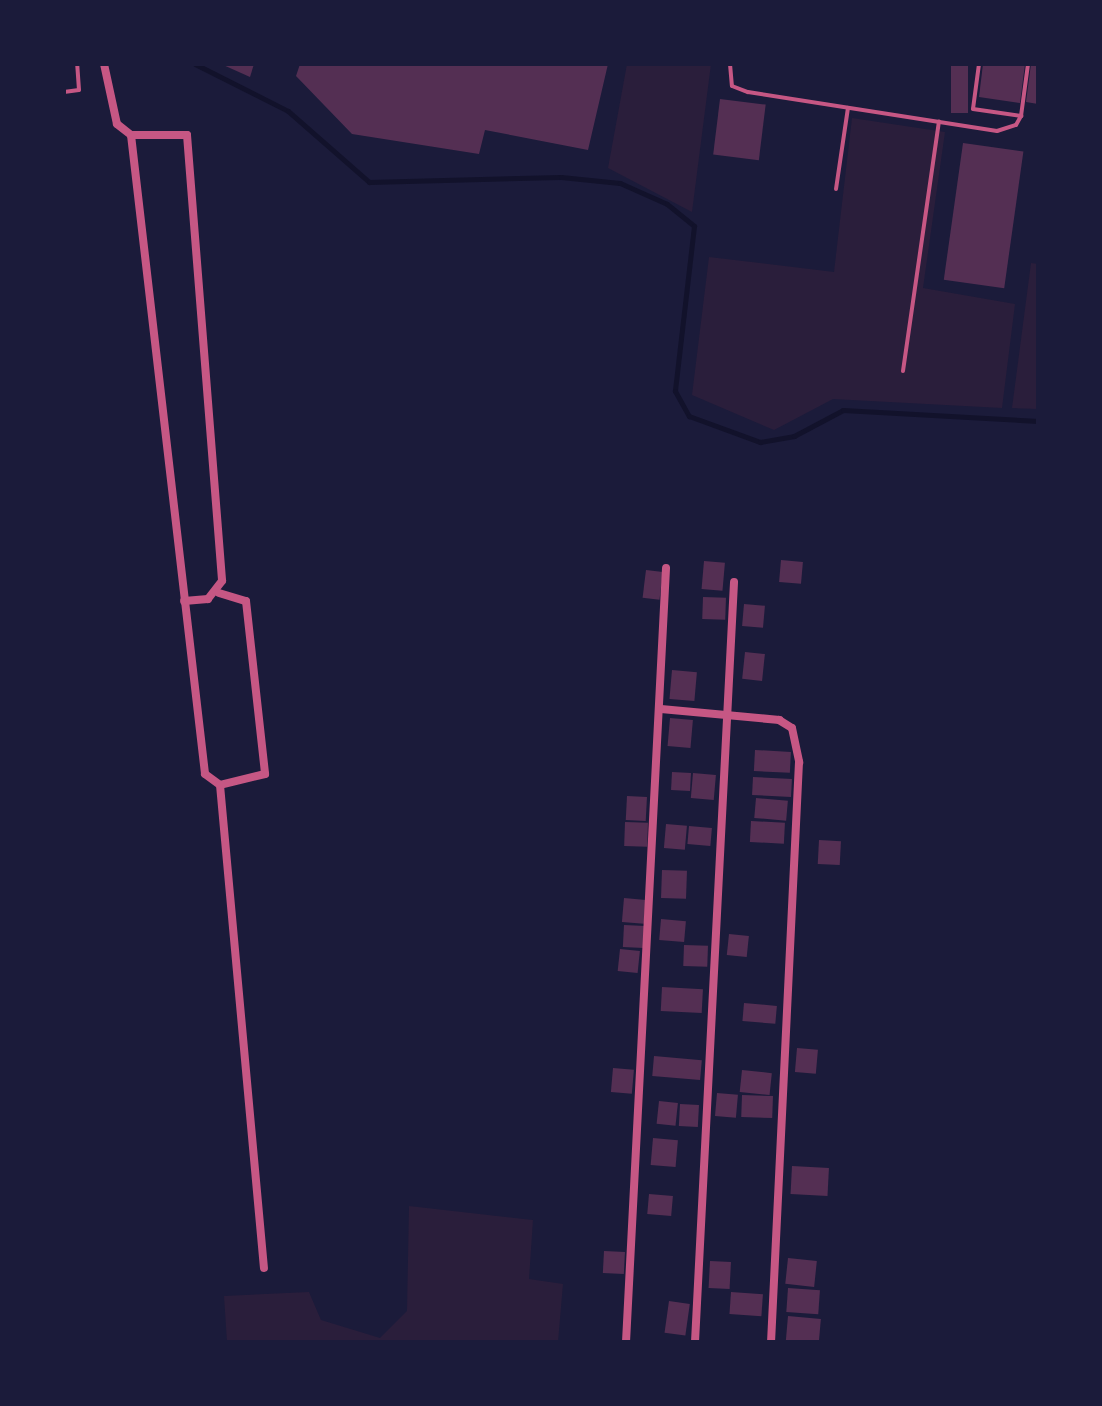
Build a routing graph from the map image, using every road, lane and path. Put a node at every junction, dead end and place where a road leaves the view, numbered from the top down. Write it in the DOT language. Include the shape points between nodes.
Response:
graph roads {
  1 [pos="77,64"];
  2 [pos="104,64"];
  3 [pos="730,64"];
  4 [pos="979,64"];
  5 [pos="1028,64"];
  6 [pos="64,92"];
  7 [pos="848,108"];
  8 [pos="1021,116"];
  9 [pos="939,122"];
  10 [pos="131,135"];
  11 [pos="836,189"];
  12 [pos="903,371"];
  13 [pos="666,568"];
  14 [pos="734,582"];
  15 [pos="219,593"];
  16 [pos="184,601"];
  17 [pos="661,709"];
  18 [pos="724,714"];
  19 [pos="220,785"];
  20 [pos="264,1268"];
  21 [pos="626,1342"];
  22 [pos="695,1342"];
  23 [pos="771,1342"];
  1 -- 6 [label="lane" via="79,90"];
  2 -- 10 [label="street" via="109,109"];
  3 -- 7 [label="lane" via="729,79 740,89"];
  4 -- 8 [label="lane" via="973,109"];
  5 -- 8 [label="lane"];
  7 -- 9 [label="lane"];
  7 -- 11 [label="lane"];
  8 -- 9 [label="lane" via="1016,125 997,131"];
  9 -- 12 [label="lane"];
  10 -- 15 [label="street" via="187,135"];
  10 -- 16 [label="street"];
  13 -- 17 [label="street"];
  14 -- 18 [label="street"];
  15 -- 16 [label="street"];
  15 -- 19 [label="street" via="246,601 265,774"];
  16 -- 19 [label="street" via="205,774"];
  17 -- 18 [label="street"];
  17 -- 21 [label="street"];
  18 -- 22 [label="street"];
  18 -- 23 [label="street" via="792,728 799,762"];
  19 -- 20 [label="street"];
}
